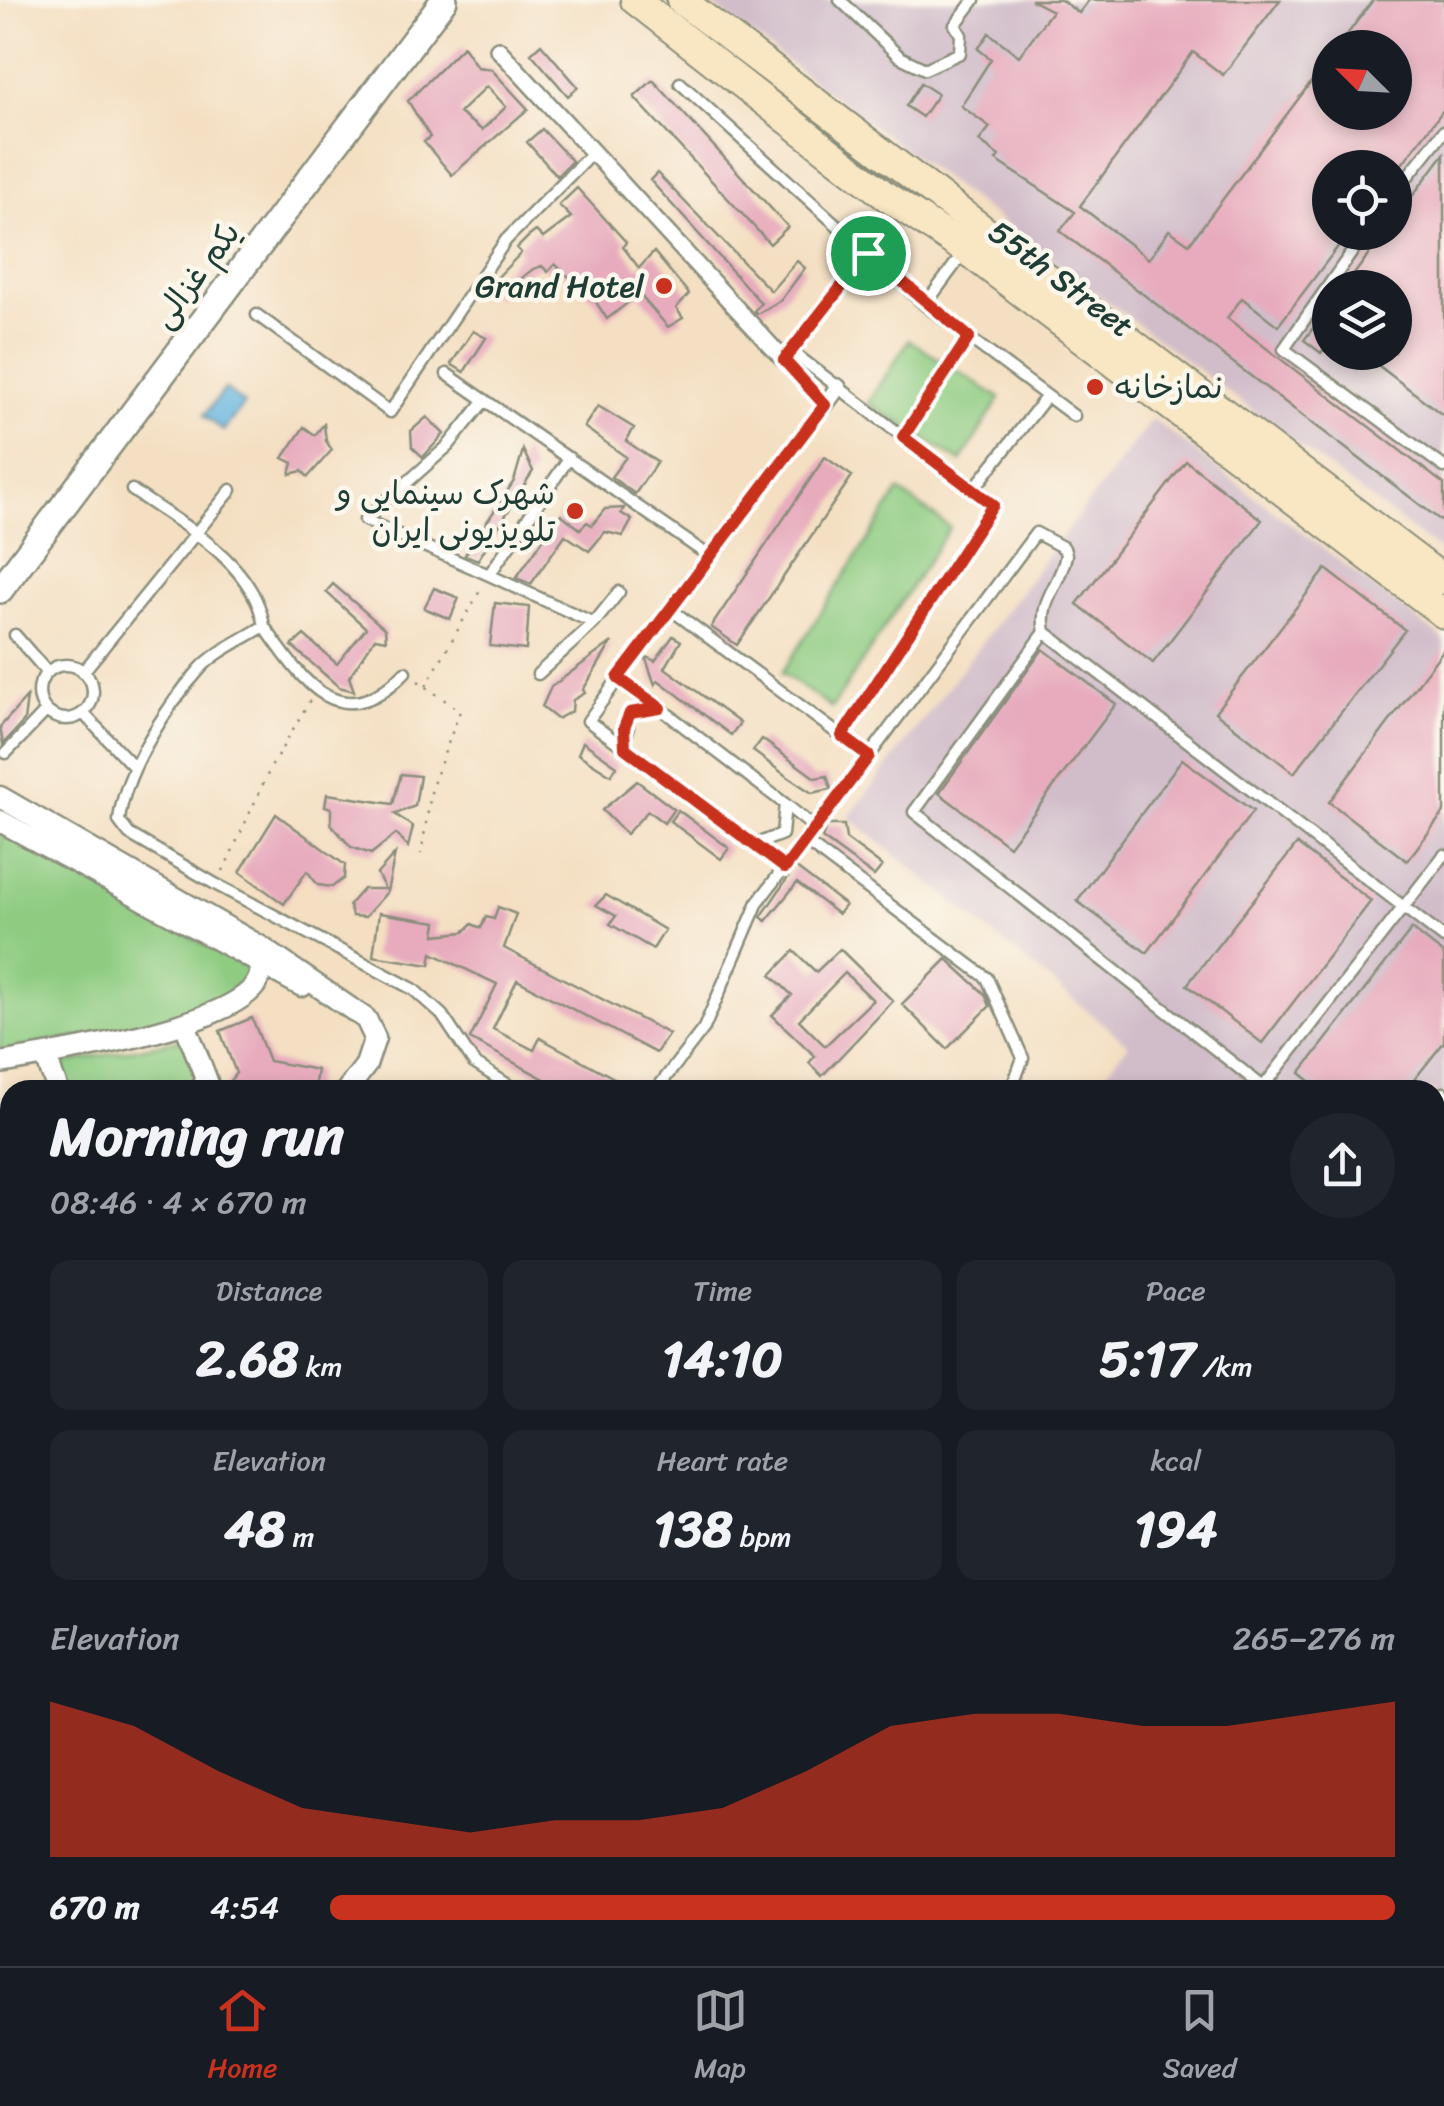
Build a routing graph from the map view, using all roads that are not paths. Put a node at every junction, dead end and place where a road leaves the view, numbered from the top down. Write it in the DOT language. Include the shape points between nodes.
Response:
graph roads {
  1 [pos="444,0"];
  2 [pos="635,0"];
  3 [pos="681,0"];
  4 [pos="840,0"];
  5 [pos="974,0"];
  6 [pos="498,49"];
  7 [pos="680,83"];
  8 [pos="1444,131"];
  9 [pos="593,152"];
  10 [pos="1412,171"];
  11 [pos="974,240"];
  12 [pos="1353,250"];
  13 [pos="868,253"];
  14 [pos="925,305"];
  15 [pos="257,315"];
  16 [pos="787,356"];
  17 [pos="447,374"];
  18 [pos="838,387"];
  19 [pos="1048,396"];
  20 [pos="485,400"];
  21 [pos="825,405"];
  22 [pos="1074,416"];
  23 [pos="568,458"];
  24 [pos="1444,467"];
  25 [pos="132,490"];
  26 [pos="231,490"];
  27 [pos="973,490"];
  28 [pos="193,534"];
  29 [pos="709,556"];
  30 [pos="489,575"];
  31 [pos="1444,580"];
  32 [pos="0,590"];
  33 [pos="619,592"];
  34 [pos="669,608"];
  35 [pos="1444,614"];
  36 [pos="594,623"];
  37 [pos="264,626"];
  38 [pos="1046,632"];
  39 [pos="16,635"];
  40 [pos="48,672"];
  41 [pos="83,672"];
  42 [pos="404,672"];
  43 [pos="538,674"];
  44 [pos="618,678"];
  45 [pos="660,708"];
  46 [pos="46,711"];
  47 [pos="82,713"];
  48 [pos="842,736"];
  49 [pos="625,748"];
  50 [pos="6,754"];
  51 [pos="869,756"];
  52 [pos="134,767"];
  53 [pos="0,798"];
  54 [pos="785,804"];
  55 [pos="0,821"];
  56 [pos="32,828"];
  57 [pos="816,828"];
  58 [pos="806,842"];
  59 [pos="754,845"];
  60 [pos="1444,855"];
  61 [pos="785,868"];
  62 [pos="1404,908"];
  63 [pos="1444,938"];
  64 [pos="261,957"];
  65 [pos="185,1024"];
  66 [pos="45,1055"];
  67 [pos="0,1063"];
  68 [pos="54,1080"];
  69 [pos="207,1080"];
  70 [pos="355,1080"];
  71 [pos="500,1080"];
  72 [pos="664,1080"];
  73 [pos="1014,1080"];
  74 [pos="1253,1080"];
  75 [pos="1271,1080"];
  1 -- 32 [label="street, یکم غزالی"];
  2 -- 11 [label="main road, 55th Street" via="887,197"];
  3 -- 11 [label="main road, 55th Street"];
  4 -- 5 [label="lane" via="900,57 925,70 960,54 955,24"];
  6 -- 9 [label="street"];
  7 -- 13 [label="lane"];
  8 -- 10 [label="lane"];
  9 -- 15 [label="lane" via="506,240 390,412"];
  9 -- 16 [label="street"];
  11 -- 14 [label="lane"];
  11 -- 31 [label="main road, 55th Street"];
  11 -- 35 [label="main road, 55th Street"];
  12 -- 24 [label="lane" via="1284,349"];
  13 -- 14 [label="lane"];
  13 -- 16 [label="lane"];
  14 -- 19 [label="lane"];
  16 -- 18 [label="lane"];
  16 -- 21 [label="lane"];
  17 -- 20 [label="lane"];
  18 -- 21 [label="street"];
  18 -- 27 [label="lane"];
  19 -- 22 [label="lane"];
  19 -- 27 [label="lane"];
  20 -- 23 [label="lane"];
  20 -- 30 [label="lane" via="448,446 365,520"];
  21 -- 29 [label="lane"];
  23 -- 29 [label="lane"];
  23 -- 30 [label="lane"];
  25 -- 28 [label="lane"];
  26 -- 28 [label="lane"];
  27 -- 48 [label="lane" via="993,505"];
  28 -- 37 [label="lane" via="213,545 250,587"];
  28 -- 41 [label="lane"];
  29 -- 34 [label="lane"];
  30 -- 36 [label="lane"];
  33 -- 36 [label="lane"];
  34 -- 44 [label="lane"];
  34 -- 48 [label="lane"];
  36 -- 43 [label="lane"];
  37 -- 42 [label="lane" via="316,690 340,703 382,696"];
  37 -- 52 [label="lane" via="200,668"];
  38 -- 51 [label="lane" via="1041,614 1066,555 1036,533"];
  38 -- 62 [label="lane"];
  38 -- 74 [label="lane" via="914,812"];
  39 -- 40 [label="lane"];
  40 -- 41 [label="lane" via="62,665"];
  40 -- 46 [label="lane" via="39,687"];
  41 -- 47 [label="lane" via="93,691"];
  44 -- 45 [label="lane"];
  44 -- 49 [label="lane" via="588,721"];
  45 -- 49 [label="lane" via="630,713"];
  45 -- 54 [label="lane"];
  46 -- 47 [label="lane" via="62,719"];
  46 -- 50 [label="lane"];
  47 -- 52 [label="lane"];
  48 -- 51 [label="lane"];
  49 -- 59 [label="lane"];
  51 -- 57 [label="lane"];
  52 -- 71 [label="lane" via="122,790 119,821 129,834 413,989 442,1015 474,1063"];
  53 -- 56 [label="street"];
  54 -- 57 [label="lane"];
  54 -- 59 [label="lane" via="782,834"];
  55 -- 56 [label="street"];
  56 -- 64 [label="street"];
  57 -- 58 [label="lane"];
  58 -- 61 [label="lane"];
  58 -- 73 [label="lane" via="986,978 1022,1058"];
  59 -- 61 [label="lane"];
  60 -- 62 [label="lane"];
  61 -- 72 [label="lane" via="758,902 704,1028"];
  62 -- 63 [label="lane"];
  62 -- 75 [label="lane"];
  64 -- 65 [label="street" via="261,975 248,993"];
  64 -- 70 [label="street" via="358,1012 375,1038"];
  65 -- 66 [label="street"];
  65 -- 69 [label="street"];
  66 -- 67 [label="street"];
  66 -- 68 [label="street"];
}
